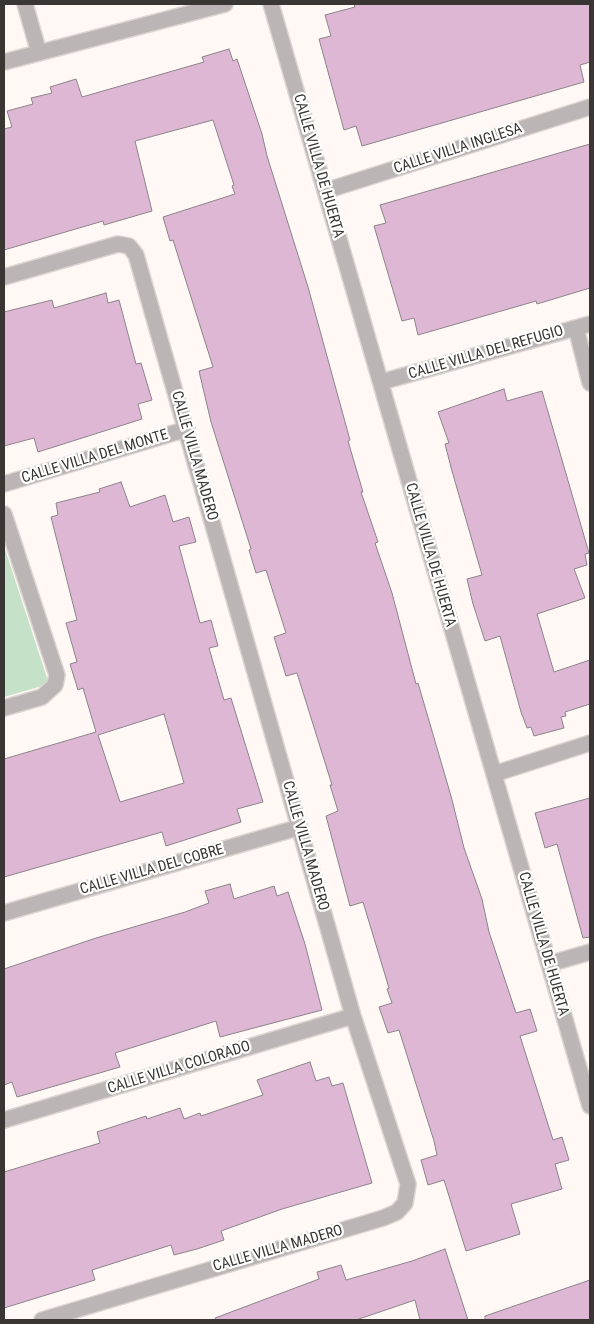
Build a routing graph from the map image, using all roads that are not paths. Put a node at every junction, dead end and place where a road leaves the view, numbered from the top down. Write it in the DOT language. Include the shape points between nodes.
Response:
graph roads {
  1 [pos="25,4"];
  2 [pos="225,4"];
  3 [pos="271,4"];
  4 [pos="38,53"];
  5 [pos="4,62"];
  6 [pos="590,107"];
  7 [pos="325,191"];
  8 [pos="4,277"];
  9 [pos="583,326"];
  10 [pos="381,382"];
  11 [pos="590,383"];
  12 [pos="187,429"];
  13 [pos="4,484"];
  14 [pos="4,514"];
  15 [pos="4,708"];
  16 [pos="590,743"];
  17 [pos="494,774"];
  18 [pos="300,827"];
  19 [pos="4,913"];
  20 [pos="590,952"];
  21 [pos="549,964"];
  22 [pos="353,1016"];
  23 [pos="590,1106"];
  24 [pos="4,1120"];
  25 [pos="42,1320"];
  1 -- 4 [label="street"];
  2 -- 4 [label="street"];
  3 -- 7 [label="street, CALLE VILLA DE HUERTA"];
  4 -- 5 [label="street"];
  6 -- 7 [label="street, CALLE VILLA INGLESA"];
  7 -- 10 [label="street, CALLE VILLA DE HUERTA"];
  8 -- 12 [label="street, CALLE VILLA MADERO" via="118,244 128,246 136,255"];
  9 -- 10 [label="street, CALLE VILLA DEL REFUGIO"];
  9 -- 11 [label="street"];
  10 -- 17 [label="street, CALLE VILLA DE HUERTA"];
  12 -- 13 [label="street, CALLE VILLA DEL MONTE"];
  12 -- 18 [label="street, CALLE VILLA MADERO"];
  14 -- 15 [label="street" via="57,675 56,685 42,697"];
  16 -- 17 [label="street"];
  17 -- 21 [label="street, CALLE VILLA DE HUERTA"];
  18 -- 19 [label="street, CALLE VILLA DEL COBRE"];
  18 -- 22 [label="street, CALLE VILLA MADERO"];
  20 -- 21 [label="street"];
  21 -- 23 [label="street, CALLE VILLA DE HUERTA"];
  22 -- 24 [label="street, CALLE VILLA COLORADO"];
  22 -- 25 [label="street, CALLE VILLA MADERO" via="408,1184 405,1203 397,1212"];
}
